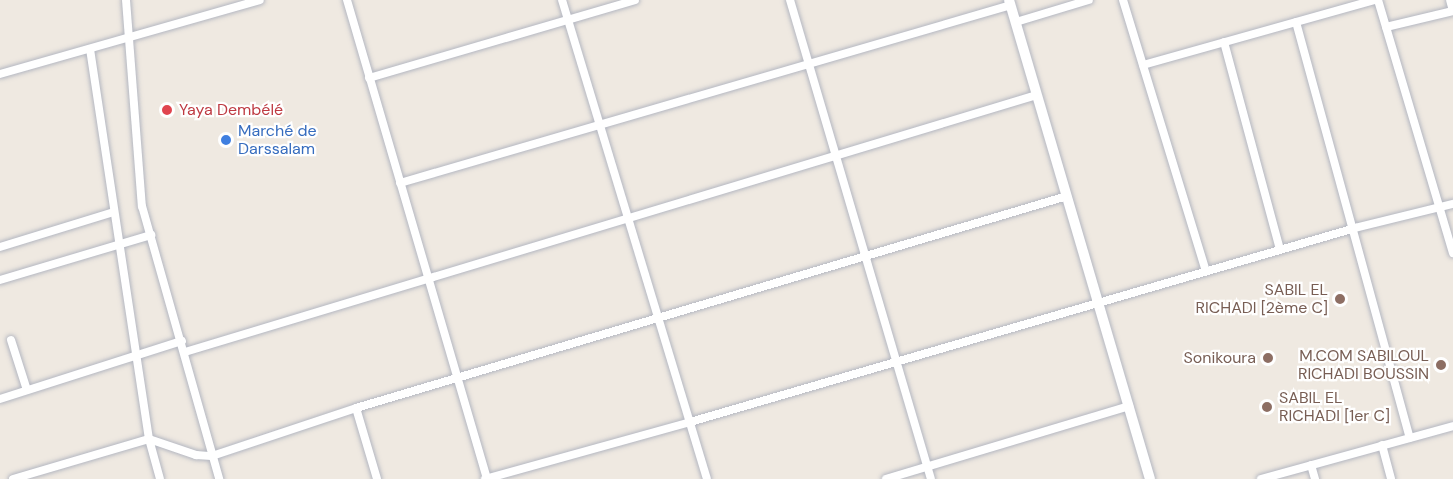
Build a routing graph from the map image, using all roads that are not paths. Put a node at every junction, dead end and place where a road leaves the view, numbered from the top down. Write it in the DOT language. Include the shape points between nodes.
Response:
graph roads {
  1 [pos="126,0"];
  2 [pos="260,0"];
  3 [pos="346,0"];
  4 [pos="562,0"];
  5 [pos="635,0"];
  6 [pos="790,0"];
  7 [pos="1089,0"];
  8 [pos="1124,0"];
  9 [pos="1376,0"];
  10 [pos="1450,0"];
  11 [pos="1010,2"];
  12 [pos="568,20"];
  13 [pos="1016,22"];
  14 [pos="1296,22"];
  15 [pos="1386,27"];
  16 [pos="127,38"];
  17 [pos="1224,42"];
  18 [pos="90,49"];
  19 [pos="808,63"];
  20 [pos="1143,65"];
  21 [pos="0,74"];
  22 [pos="369,78"];
  23 [pos="1037,95"];
  24 [pos="600,125"];
  25 [pos="836,156"];
  26 [pos="400,183"];
  27 [pos="1067,196"];
  28 [pos="1453,204"];
  29 [pos="1437,205"];
  30 [pos="114,212"];
  31 [pos="628,218"];
  32 [pos="1354,228"];
  33 [pos="151,235"];
  34 [pos="119,245"];
  35 [pos="0,247"];
  36 [pos="1280,250"];
  37 [pos="1453,253"];
  38 [pos="865,255"];
  39 [pos="1206,271"];
  40 [pos="428,279"];
  41 [pos="0,280"];
  42 [pos="1098,302"];
  43 [pos="659,318"];
  44 [pos="11,340"];
  45 [pos="182,341"];
  46 [pos="185,352"];
  47 [pos="137,355"];
  48 [pos="896,360"];
  49 [pos="457,378"];
  50 [pos="27,390"];
  51 [pos="0,399"];
  52 [pos="1129,406"];
  53 [pos="356,408"];
  54 [pos="690,422"];
  55 [pos="1453,426"];
  56 [pos="1410,438"];
  57 [pos="149,440"];
  58 [pos="1382,445"];
  59 [pos="212,456"];
  60 [pos="1311,465"];
  61 [pos="927,466"];
  62 [pos="13,479"];
  63 [pos="160,479"];
  64 [pos="219,479"];
  65 [pos="377,479"];
  66 [pos="486,479"];
  67 [pos="707,479"];
  68 [pos="886,479"];
  69 [pos="931,479"];
  70 [pos="1150,479"];
  71 [pos="1262,479"];
  72 [pos="1315,479"];
  73 [pos="1391,479"];
  1 -- 16 [label="street"];
  2 -- 16 [label="street"];
  3 -- 22 [label="street"];
  4 -- 12 [label="street"];
  5 -- 12 [label="street"];
  6 -- 19 [label="street"];
  7 -- 13 [label="street"];
  8 -- 20 [label="street"];
  9 -- 14 [label="street"];
  9 -- 15 [label="street"];
  10 -- 15 [label="street" via="1453,11"];
  11 -- 13 [label="street"];
  11 -- 19 [label="street"];
  12 -- 22 [label="street"];
  12 -- 24 [label="street"];
  13 -- 23 [label="street"];
  14 -- 17 [label="street"];
  14 -- 32 [label="street"];
  15 -- 29 [label="street"];
  16 -- 18 [label="street"];
  16 -- 33 [label="street" via="142,206"];
  17 -- 20 [label="street"];
  17 -- 36 [label="street"];
  18 -- 21 [label="street"];
  18 -- 30 [label="street"];
  19 -- 24 [label="street"];
  19 -- 25 [label="street"];
  20 -- 39 [label="street"];
  22 -- 26 [label="street"];
  23 -- 25 [label="street"];
  23 -- 27 [label="street"];
  24 -- 26 [label="street"];
  24 -- 31 [label="street"];
  25 -- 31 [label="street"];
  25 -- 38 [label="street"];
  26 -- 40 [label="street"];
  27 -- 38 [label="street"];
  27 -- 42 [label="street"];
  28 -- 29 [label="street"];
  29 -- 32 [label="street"];
  29 -- 37 [label="street"];
  30 -- 34 [label="street"];
  30 -- 35 [label="street"];
  31 -- 40 [label="street"];
  31 -- 43 [label="street"];
  32 -- 36 [label="street"];
  32 -- 56 [label="street"];
  33 -- 34 [label="street"];
  33 -- 45 [label="street"];
  34 -- 41 [label="street"];
  34 -- 47 [label="street"];
  36 -- 39 [label="street"];
  38 -- 43 [label="street"];
  38 -- 48 [label="street"];
  39 -- 42 [label="street"];
  40 -- 46 [label="street"];
  40 -- 49 [label="street"];
  42 -- 48 [label="street"];
  42 -- 52 [label="street"];
  43 -- 49 [label="street"];
  43 -- 54 [label="street"];
  44 -- 50 [label="street"];
  45 -- 46 [label="street"];
  45 -- 47 [label="street"];
  46 -- 59 [label="street"];
  47 -- 50 [label="street"];
  47 -- 57 [label="street"];
  48 -- 54 [label="street"];
  48 -- 61 [label="street"];
  49 -- 53 [label="street"];
  49 -- 66 [label="street"];
  50 -- 51 [label="street"];
  52 -- 61 [label="street"];
  52 -- 70 [label="street"];
  53 -- 59 [label="street"];
  53 -- 65 [label="street"];
  54 -- 66 [label="street"];
  54 -- 67 [label="street"];
  55 -- 56 [label="street"];
  56 -- 58 [label="street"];
  57 -- 59 [label="street"];
  57 -- 62 [label="street"];
  57 -- 63 [label="street"];
  58 -- 60 [label="street"];
  58 -- 73 [label="street"];
  59 -- 64 [label="street"];
  60 -- 71 [label="street"];
  60 -- 72 [label="street"];
  61 -- 68 [label="street"];
  61 -- 69 [label="street"];
}
